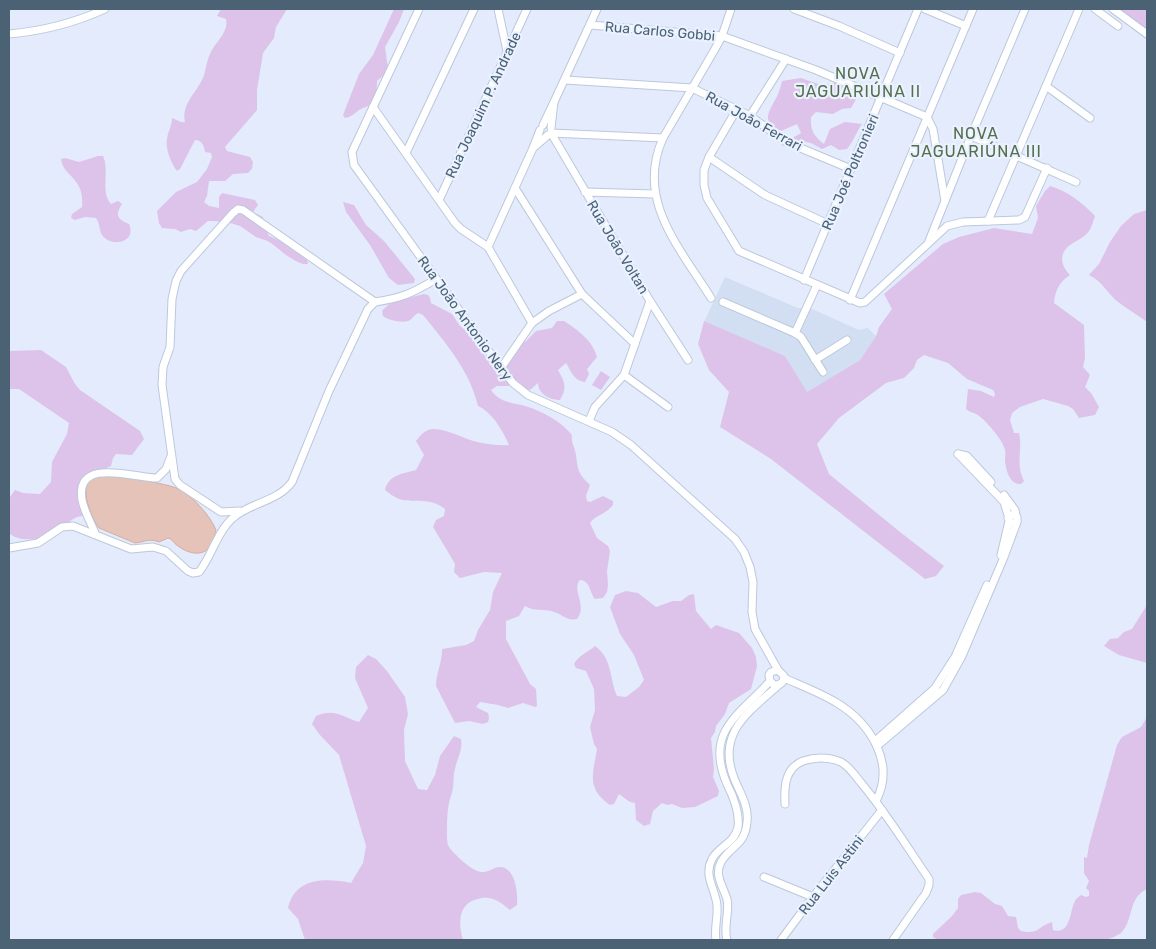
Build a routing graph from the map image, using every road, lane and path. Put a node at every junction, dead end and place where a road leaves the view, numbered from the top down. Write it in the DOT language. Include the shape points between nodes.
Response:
graph roads {
  1 [pos="105,9"];
  2 [pos="419,9"];
  3 [pos="474,9"];
  4 [pos="498,9"];
  5 [pos="527,9"];
  6 [pos="597,9"];
  7 [pos="731,9"];
  8 [pos="794,9"];
  9 [pos="918,9"];
  10 [pos="925,9"];
  11 [pos="973,9"];
  12 [pos="1026,9"];
  13 [pos="1079,9"];
  14 [pos="1095,9"];
  15 [pos="1113,9"];
  16 [pos="590,25"];
  17 [pos="966,26"];
  18 [pos="1118,26"];
  19 [pos="9,34"];
  20 [pos="1147,34"];
  21 [pos="722,36"];
  22 [pos="508,52"];
  23 [pos="900,53"];
  24 [pos="786,58"];
  25 [pos="565,80"];
  26 [pos="1046,86"];
  27 [pos="692,88"];
  28 [pos="881,98"];
  29 [pos="554,102"];
  30 [pos="373,107"];
  31 [pos="737,109"];
  32 [pos="750,116"];
  33 [pos="927,117"];
  34 [pos="1090,118"];
  35 [pos="541,127"];
  36 [pos="550,132"];
  37 [pos="971,136"];
  38 [pos="663,138"];
  39 [pos="533,148"];
  40 [pos="406,154"];
  41 [pos="1016,155"];
  42 [pos="709,157"];
  43 [pos="1047,168"];
  44 [pos="851,169"];
  45 [pos="1076,182"];
  46 [pos="515,188"];
  47 [pos="585,192"];
  48 [pos="655,194"];
  49 [pos="439,200"];
  50 [pos="945,201"];
  51 [pos="988,221"];
  52 [pos="828,224"];
  53 [pos="928,244"];
  54 [pos="488,247"];
  55 [pos="436,279"];
  56 [pos="804,280"];
  57 [pos="817,285"];
  58 [pos="582,294"];
  59 [pos="711,298"];
  60 [pos="850,300"];
  61 [pos="650,301"];
  62 [pos="374,302"];
  63 [pos="723,302"];
  64 [pos="532,323"];
  65 [pos="795,333"];
  66 [pos="846,340"];
  67 [pos="635,344"];
  68 [pos="688,360"];
  69 [pos="815,360"];
  70 [pos="501,368"];
  71 [pos="823,372"];
  72 [pos="624,376"];
  73 [pos="668,407"];
  74 [pos="589,421"];
  75 [pos="171,455"];
  76 [pos="249,509"];
  77 [pos="221,512"];
  78 [pos="1012,519"];
  79 [pos="225,526"];
  80 [pos="95,534"];
  81 [pos="9,548"];
  82 [pos="778,670"];
  83 [pos="782,681"];
  84 [pos="770,682"];
  85 [pos="876,744"];
  86 [pos="876,800"];
  87 [pos="785,804"];
  88 [pos="882,810"];
  89 [pos="764,877"];
  90 [pos="814,897"];
  91 [pos="716,940"];
  92 [pos="727,940"];
  93 [pos="782,940"];
  94 [pos="893,940"];
  1 -- 19 [label="street" via="38,32"];
  2 -- 30 [label="street"];
  3 -- 40 [label="street"];
  4 -- 22 [label="street"];
  5 -- 22 [label="street, Rua Joaquim P. Andrade"];
  6 -- 16 [label="street"];
  7 -- 21 [label="street"];
  8 -- 23 [label="street"];
  9 -- 23 [label="street, Rua Joé Poltronieri"];
  10 -- 17 [label="street"];
  11 -- 17 [label="street"];
  12 -- 37 [label="street"];
  13 -- 26 [label="street"];
  14 -- 18 [label="street"];
  15 -- 20 [label="street"];
  16 -- 21 [label="street, Rua Carlos Gobbi"];
  16 -- 25 [label="street"];
  17 -- 33 [label="street"];
  21 -- 24 [label="street, Rua Carlos Gobbi"];
  21 -- 27 [label="street"];
  22 -- 49 [label="street, Rua Joaquim P. Andrade"];
  23 -- 28 [label="street, Rua Joé Poltronieri"];
  24 -- 28 [label="street, Rua Carlos Gobbi"];
  24 -- 32 [label="street"];
  25 -- 27 [label="street, Rua João Ferrari"];
  25 -- 29 [label="street"];
  26 -- 34 [label="street"];
  26 -- 41 [label="street"];
  27 -- 31 [label="street, Rua João Ferrari"];
  27 -- 38 [label="street"];
  28 -- 33 [label="street, Rua Carlos Gobbi"];
  28 -- 44 [label="street, Rua Joé Poltronieri"];
  29 -- 35 [label="street"];
  29 -- 36 [label="street"];
  30 -- 40 [label="street"];
  30 -- 55 [label="street, Rua João Antonio Nery" via="352,152 354,165"];
  31 -- 32 [label="street, Rua João Ferrari"];
  31 -- 42 [label="street"];
  32 -- 44 [label="street, Rua João Ferrari" via="786,142"];
  33 -- 50 [label="street" via="933,129"];
  33 -- 60 [label="street"];
  35 -- 36 [label="street" via="547,124"];
  35 -- 39 [label="street"];
  36 -- 38 [label="street"];
  36 -- 39 [label="street"];
  36 -- 47 [label="street, Rua João Voltan"];
  37 -- 41 [label="street"];
  37 -- 50 [label="street"];
  38 -- 48 [label="street" via="655,161"];
  39 -- 46 [label="street"];
  40 -- 49 [label="street"];
  41 -- 43 [label="street"];
  41 -- 51 [label="street"];
  42 -- 52 [label="street" via="765,195"];
  42 -- 56 [label="street" via="704,170 707,198 739,251"];
  43 -- 45 [label="street"];
  43 -- 51 [label="street" via="1025,217"];
  44 -- 52 [label="street, Rua Joé Poltronieri"];
  46 -- 54 [label="street"];
  46 -- 58 [label="street"];
  47 -- 48 [label="street"];
  47 -- 61 [label="street, Rua João Voltan"];
  48 -- 59 [label="street" via="666,225"];
  49 -- 54 [label="street" via="461,229"];
  50 -- 53 [label="street"];
  51 -- 53 [label="street" via="954,223"];
  52 -- 56 [label="street, Rua Joé Poltronieri"];
  53 -- 60 [label="street" via="864,302"];
  54 -- 64 [label="street"];
  55 -- 62 [label="street" via="414,293"];
  55 -- 70 [label="street, Rua João Antonio Nery"];
  56 -- 57 [label="street"];
  57 -- 60 [label="street"];
  57 -- 65 [label="street"];
  58 -- 64 [label="street"];
  58 -- 67 [label="street"];
  61 -- 67 [label="street"];
  61 -- 68 [label="street, Rua João Voltan"];
  62 -- 75 [label="street" via="243,210 234,212 181,271 176,281 170,347 163,367 162,384"];
  62 -- 76 [label="street" via="329,391 292,482 277,496"];
  63 -- 65 [label="street"];
  64 -- 70 [label="street"];
  65 -- 69 [label="street"];
  66 -- 69 [label="street"];
  67 -- 72 [label="street"];
  69 -- 71 [label="street"];
  70 -- 74 [label="street, Rua João Antonio Nery" via="528,395"];
  72 -- 73 [label="street"];
  72 -- 74 [label="street" via="595,407"];
  74 -- 82 [label="street, Rua João Antonio Nery" via="631,445 735,539 750,567 755,629"];
  75 -- 77 [label="street" via="175,478 180,485"];
  75 -- 80 [label="street" via="166,469 157,478 107,472 88,478 82,500"];
  76 -- 77 [label="street"];
  76 -- 79 [label="street"];
  77 -- 79 [label="street"];
  78 -- 78 [label="street" via="1015,510 1008,499 967,456 958,454 1004,502"];
  78 -- 85 [label="street" via="1000,556 950,671 937,690"];
  79 -- 80 [label="street" via="203,567 193,573 166,551 153,547 131,549"];
  80 -- 81 [label="street" via="73,526 62,527 38,543"];
  82 -- 83 [label="street" via="783,673"];
  82 -- 84 [label="street" via="770,672"];
  83 -- 84 [label="street" via="774,685"];
  83 -- 85 [label="street" via="848,710"];
  83 -- 92 [label="street" via="747,714 732,736 730,765 743,798 747,821 741,842 720,863 718,870 728,905"];
  84 -- 91 [label="street" via="730,721 721,744 723,774 737,811 738,826 736,835 717,852 708,870 717,907"];
  85 -- 86 [label="street" via="883,776 882,790"];
  86 -- 87 [label="street" via="842,763 830,758 817,758 802,761 792,768 784,789"];
  86 -- 88 [label="street"];
  88 -- 90 [label="street, Rua Luis Astini"];
  88 -- 94 [label="street" via="930,885"];
  89 -- 90 [label="street"];
  90 -- 93 [label="street, Rua Luis Astini"];
}
